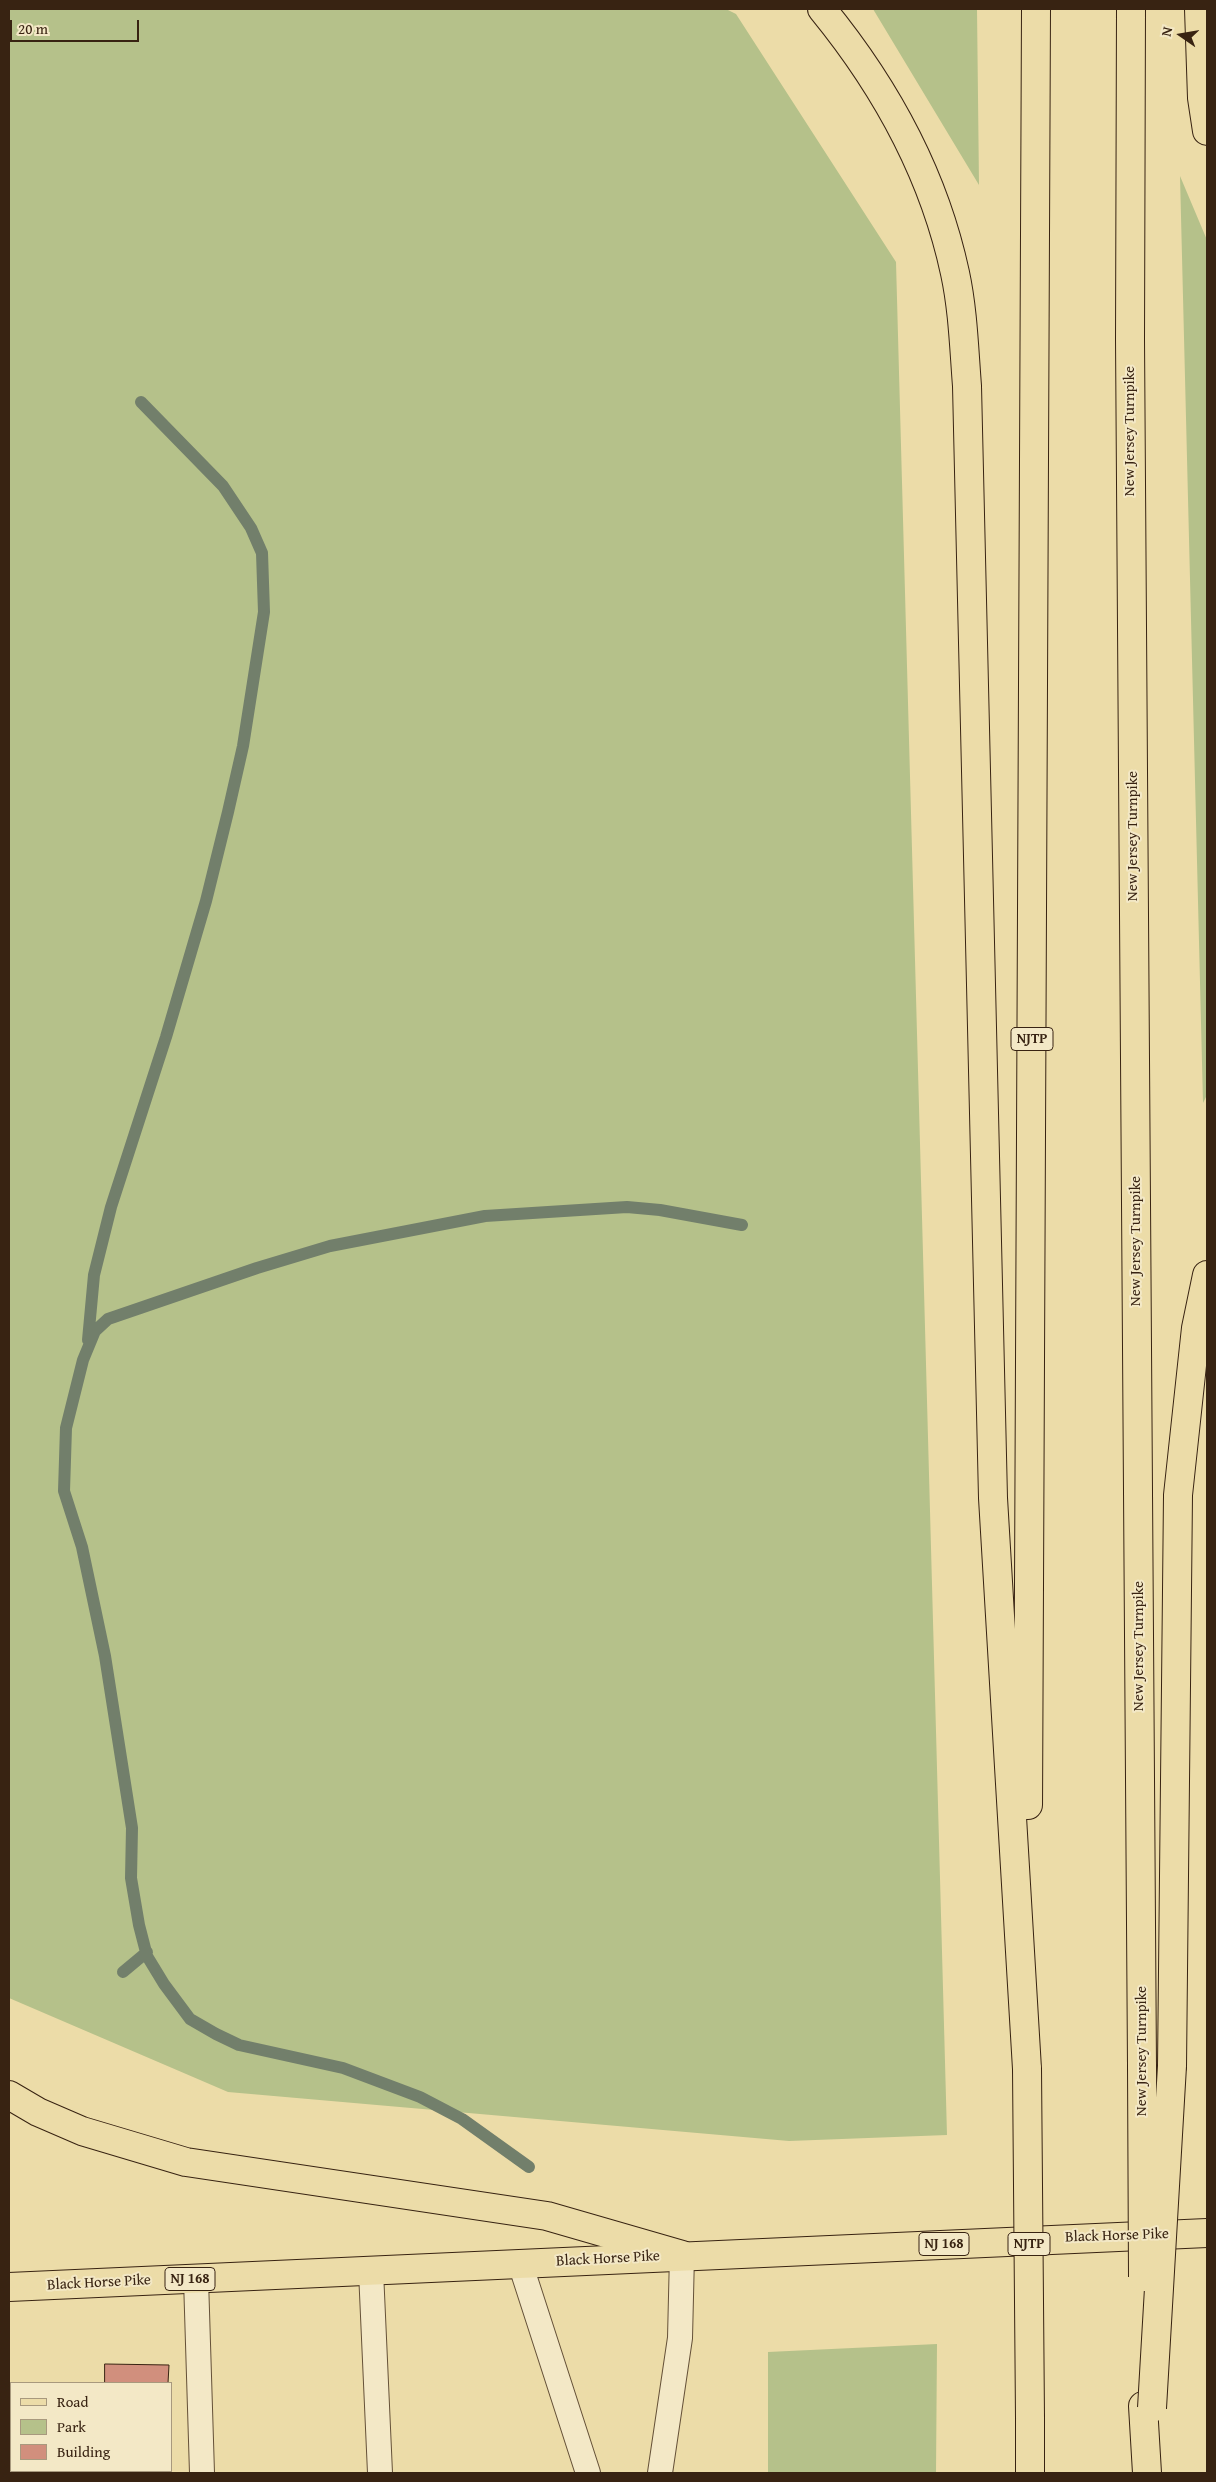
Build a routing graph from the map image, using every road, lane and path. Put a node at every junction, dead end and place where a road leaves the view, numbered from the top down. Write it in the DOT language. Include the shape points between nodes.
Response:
graph roads {
  1 [pos="822,9"];
  2 [pos="1036,9"];
  3 [pos="1131,9"];
  4 [pos="1199,9"];
  5 [pos="1207,131"];
  6 [pos="1207,1275"];
  7 [pos="1027,2069"];
  8 [pos="9,2095"];
  9 [pos="1207,2233"];
  10 [pos="682,2255"];
  11 [pos="520,2263"];
  12 [pos="371,2270"];
  13 [pos="196,2279"];
  14 [pos="9,2287"];
  15 [pos="1147,2407"];
  16 [pos="202,2473"];
  17 [pos="380,2473"];
  18 [pos="588,2473"];
  19 [pos="660,2473"];
  20 [pos="1030,2473"];
  21 [pos="1148,2473"];
  1 -- 7 [label="main road" via="859,56 888,101 916,155 938,212 963,324 993,1498"];
  2 -- 7 [label="main road, NJTP"];
  3 -- 15 [label="main road, New Jersey Turnpike, bridge" via="1130,339"];
  4 -- 5 [label="main road" via="1202,98"];
  6 -- 15 [label="main road, bridge" via="1196,1328 1178,1495 1172,2066"];
  7 -- 20 [label="main road, NJTP, bridge"];
  8 -- 10 [label="main road" via="82,2131 186,2162 547,2216"];
  9 -- 10 [label="main road, Black Horse Pike / NJ 168"];
  10 -- 11 [label="main road, Black Horse Pike / NJ 168"];
  10 -- 19 [label="lane" via="680,2338"];
  11 -- 12 [label="main road, Black Horse Pike / NJ 168"];
  11 -- 18 [label="lane"];
  12 -- 13 [label="main road, Black Horse Pike / NJ 168"];
  12 -- 17 [label="lane"];
  13 -- 14 [label="main road, Black Horse Pike / NJ 168"];
  13 -- 16 [label="lane"];
  15 -- 21 [label="main road, New Jersey Turnpike"];
}
